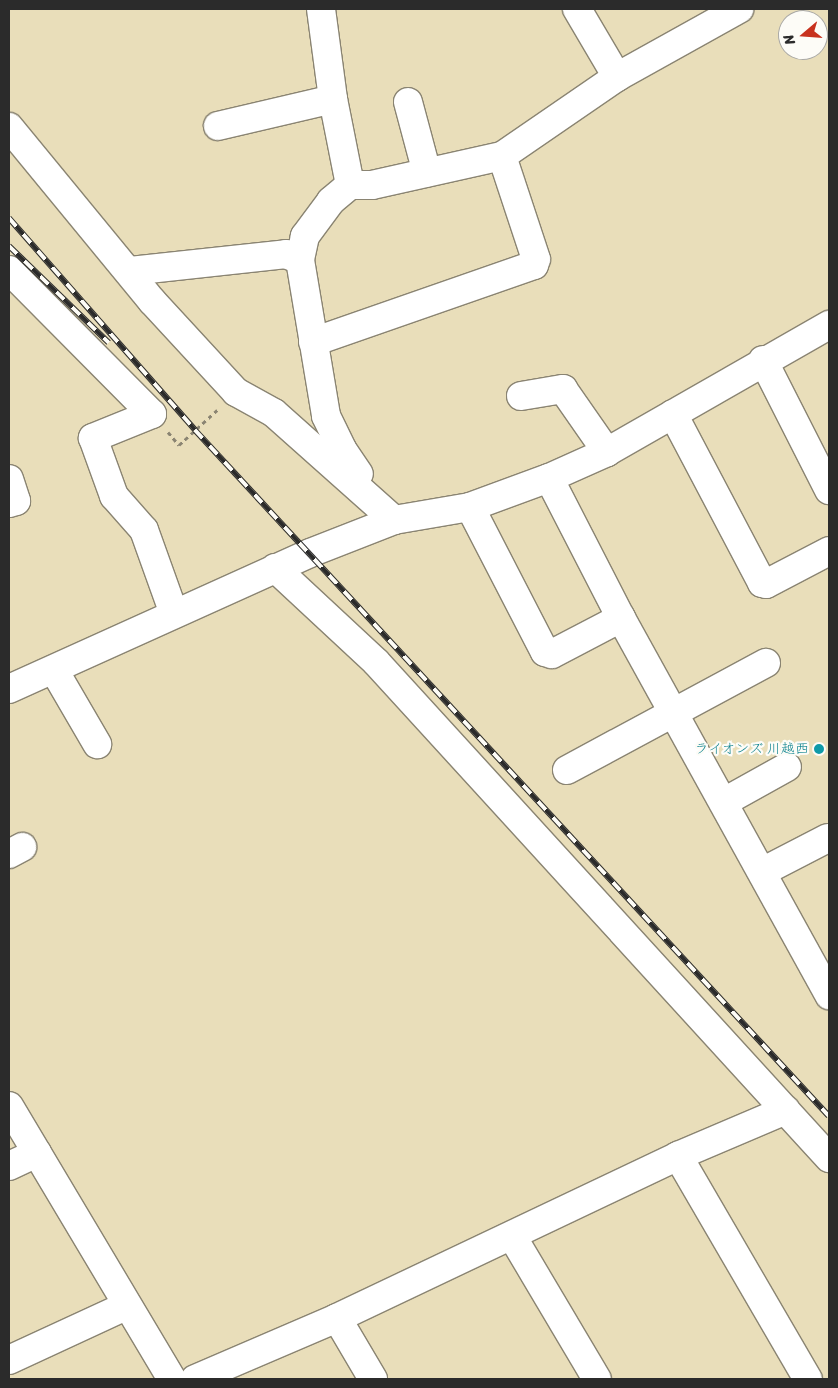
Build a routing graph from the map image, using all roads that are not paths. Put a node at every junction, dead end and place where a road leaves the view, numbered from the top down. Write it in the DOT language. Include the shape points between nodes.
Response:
graph roads {
  1 [pos="321,9"];
  2 [pos="577,9"];
  3 [pos="739,9"];
  4 [pos="618,77"];
  5 [pos="333,99"];
  6 [pos="408,102"];
  7 [pos="218,126"];
  8 [pos="9,127"];
  9 [pos="502,156"];
  10 [pos="427,173"];
  11 [pos="350,185"];
  12 [pos="300,260"];
  13 [pos="130,271"];
  14 [pos="14,282"];
  15 [pos="829,325"];
  16 [pos="313,342"];
  17 [pos="763,360"];
  18 [pos="521,396"];
  19 [pos="673,414"];
  20 [pos="607,452"];
  21 [pos="549,478"];
  22 [pos="9,479"];
  23 [pos="363,490"];
  24 [pos="829,490"];
  25 [pos="9,503"];
  26 [pos="470,507"];
  27 [pos="394,520"];
  28 [pos="829,551"];
  29 [pos="275,568"];
  30 [pos="174,614"];
  31 [pos="621,618"];
  32 [pos="766,664"];
  33 [pos="54,670"];
  34 [pos="9,689"];
  35 [pos="672,712"];
  36 [pos="97,744"];
  37 [pos="787,767"];
  38 [pos="568,770"];
  39 [pos="724,802"];
  40 [pos="828,838"];
  41 [pos="762,872"];
  42 [pos="829,995"];
  43 [pos="9,1106"];
  44 [pos="786,1110"];
  45 [pos="36,1154"];
  46 [pos="678,1156"];
  47 [pos="829,1158"];
  48 [pos="9,1166"];
  49 [pos="512,1236"];
  50 [pos="126,1306"];
  51 [pos="337,1318"];
  52 [pos="9,1360"];
  53 [pos="172,1379"];
  54 [pos="195,1379"];
  55 [pos="373,1379"];
  56 [pos="597,1379"];
  57 [pos="808,1379"];
  1 -- 5 [label="street"];
  2 -- 4 [label="street"];
  3 -- 4 [label="street"];
  4 -- 9 [label="street"];
  5 -- 7 [label="street"];
  5 -- 11 [label="street"];
  6 -- 10 [label="street"];
  8 -- 13 [label="street"];
  9 -- 10 [label="street"];
  9 -- 16 [label="street" via="536,259 534,265"];
  10 -- 11 [label="street" via="372,185"];
  11 -- 12 [label="street" via="331,201 305,236"];
  12 -- 13 [label="street" via="286,254"];
  12 -- 16 [label="street"];
  13 -- 23 [label="street" via="152,301 236,392 274,414"];
  14 -- 30 [label="street" via="152,414 94,438 114,496 144,530"];
  15 -- 17 [label="street"];
  16 -- 23 [label="street" via="326,416 342,449 358,470"];
  17 -- 19 [label="street"];
  17 -- 24 [label="street"];
  18 -- 20 [label="street" via="563,389"];
  19 -- 20 [label="street"];
  19 -- 28 [label="street" via="762,583 766,584"];
  20 -- 21 [label="street"];
  21 -- 26 [label="street"];
  21 -- 31 [label="street"];
  22 -- 25 [label="street" via="16,500"];
  23 -- 27 [label="street"];
  26 -- 27 [label="street"];
  26 -- 31 [label="street" via="545,652 552,654"];
  27 -- 29 [label="street"];
  29 -- 30 [label="street"];
  29 -- 44 [label="street" via="376,662"];
  30 -- 33 [label="street"];
  31 -- 35 [label="street"];
  32 -- 35 [label="street"];
  33 -- 34 [label="street"];
  33 -- 36 [label="street"];
  35 -- 38 [label="street"];
  35 -- 39 [label="street"];
  37 -- 39 [label="street"];
  39 -- 41 [label="street"];
  40 -- 41 [label="street"];
  41 -- 42 [label="street"];
  43 -- 45 [label="street"];
  44 -- 46 [label="street"];
  44 -- 47 [label="street"];
  45 -- 48 [label="street"];
  45 -- 50 [label="street"];
  46 -- 49 [label="street"];
  46 -- 57 [label="street"];
  49 -- 51 [label="street"];
  49 -- 56 [label="street"];
  50 -- 52 [label="street"];
  50 -- 53 [label="street"];
  51 -- 54 [label="street"];
  51 -- 55 [label="street"];
}
